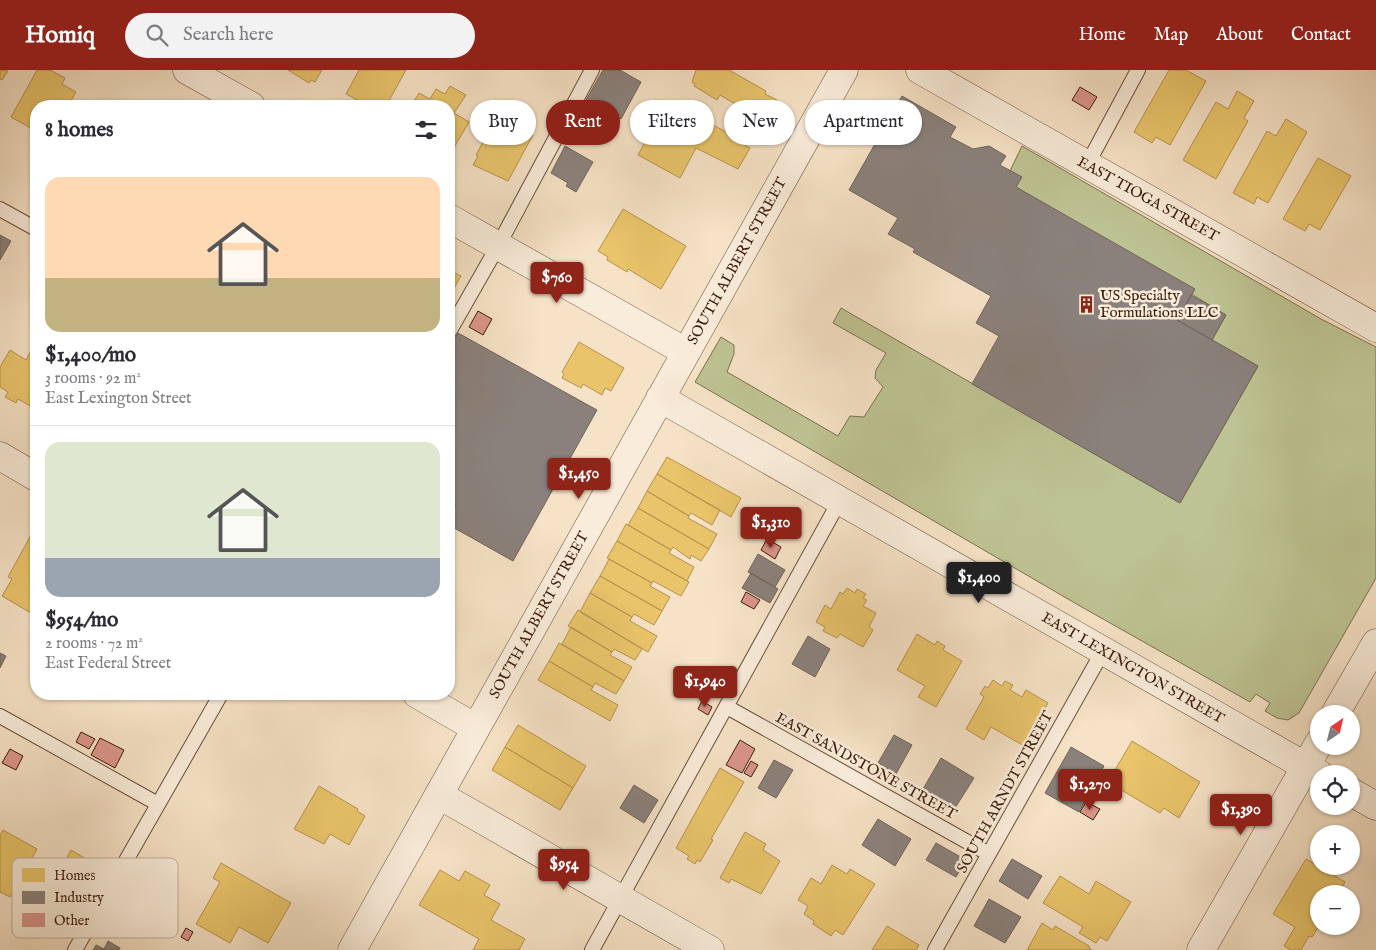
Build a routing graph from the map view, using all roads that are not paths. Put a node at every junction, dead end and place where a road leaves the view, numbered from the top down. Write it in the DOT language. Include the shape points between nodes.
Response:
graph roads {
  1 [pos="187,70"];
  2 [pos="592,70"];
  3 [pos="844,70"];
  4 [pos="920,70"];
  5 [pos="1138,70"];
  6 [pos="240,100"];
  7 [pos="1087,165"];
  8 [pos="0,209"];
  9 [pos="455,221"];
  10 [pos="30,226"];
  11 [pos="498,246"];
  12 [pos="455,321"];
  13 [pos="1376,328"];
  14 [pos="686,352"];
  15 [pos="660,398"];
  16 [pos="0,456"];
  17 [pos="30,474"];
  18 [pos="840,500"];
  19 [pos="1376,643"];
  20 [pos="1103,650"];
  21 [pos="218,700"];
  22 [pos="427,700"];
  23 [pos="1340,705"];
  24 [pos="727,707"];
  25 [pos="0,716"];
  26 [pos="476,728"];
  27 [pos="1310,769"];
  28 [pos="1310,773"];
  29 [pos="439,794"];
  30 [pos="1360,797"];
  31 [pos="158,804"];
  32 [pos="1376,806"];
  33 [pos="989,854"];
  34 [pos="127,858"];
  35 [pos="621,899"];
  36 [pos="82,938"];
  37 [pos="75,950"];
  38 [pos="352,950"];
  39 [pos="592,950"];
  40 [pos="710,950"];
  41 [pos="935,950"];
  42 [pos="1201,950"];
  1 -- 6 [label="street"];
  2 -- 11 [label="lane"];
  3 -- 14 [label="street, SOUTH ALBERT STREET"];
  4 -- 7 [label="street, EAST TIOGA STREET"];
  5 -- 7 [label="lane"];
  7 -- 13 [label="street, EAST TIOGA STREET"];
  8 -- 10 [label="lane"];
  9 -- 11 [label="street"];
  11 -- 12 [label="lane"];
  11 -- 14 [label="street"];
  14 -- 15 [label="street, SOUTH ALBERT STREET"];
  15 -- 18 [label="street, EAST LEXINGTON STREET"];
  15 -- 26 [label="street, SOUTH ALBERT STREET"];
  16 -- 17 [label="street"];
  18 -- 20 [label="street, EAST LEXINGTON STREET"];
  18 -- 24 [label="lane"];
  19 -- 23 [label="street"];
  20 -- 27 [label="street, EAST LEXINGTON STREET"];
  20 -- 33 [label="lane, SOUTH ARNDT STREET"];
  21 -- 31 [label="lane"];
  22 -- 26 [label="street"];
  24 -- 33 [label="lane, EAST SANDSTONE STREET"];
  24 -- 35 [label="lane"];
  25 -- 31 [label="lane"];
  26 -- 29 [label="street, SOUTH ALBERT STREET"];
  28 -- 42 [label="street"];
  29 -- 35 [label="street"];
  29 -- 38 [label="street, SOUTH ALBERT STREET"];
  30 -- 32 [label="street"];
  31 -- 34 [label="lane"];
  33 -- 41 [label="lane, SOUTH ARNDT STREET"];
  35 -- 39 [label="lane"];
  35 -- 40 [label="street"];
  36 -- 37 [label="lane"];
}
